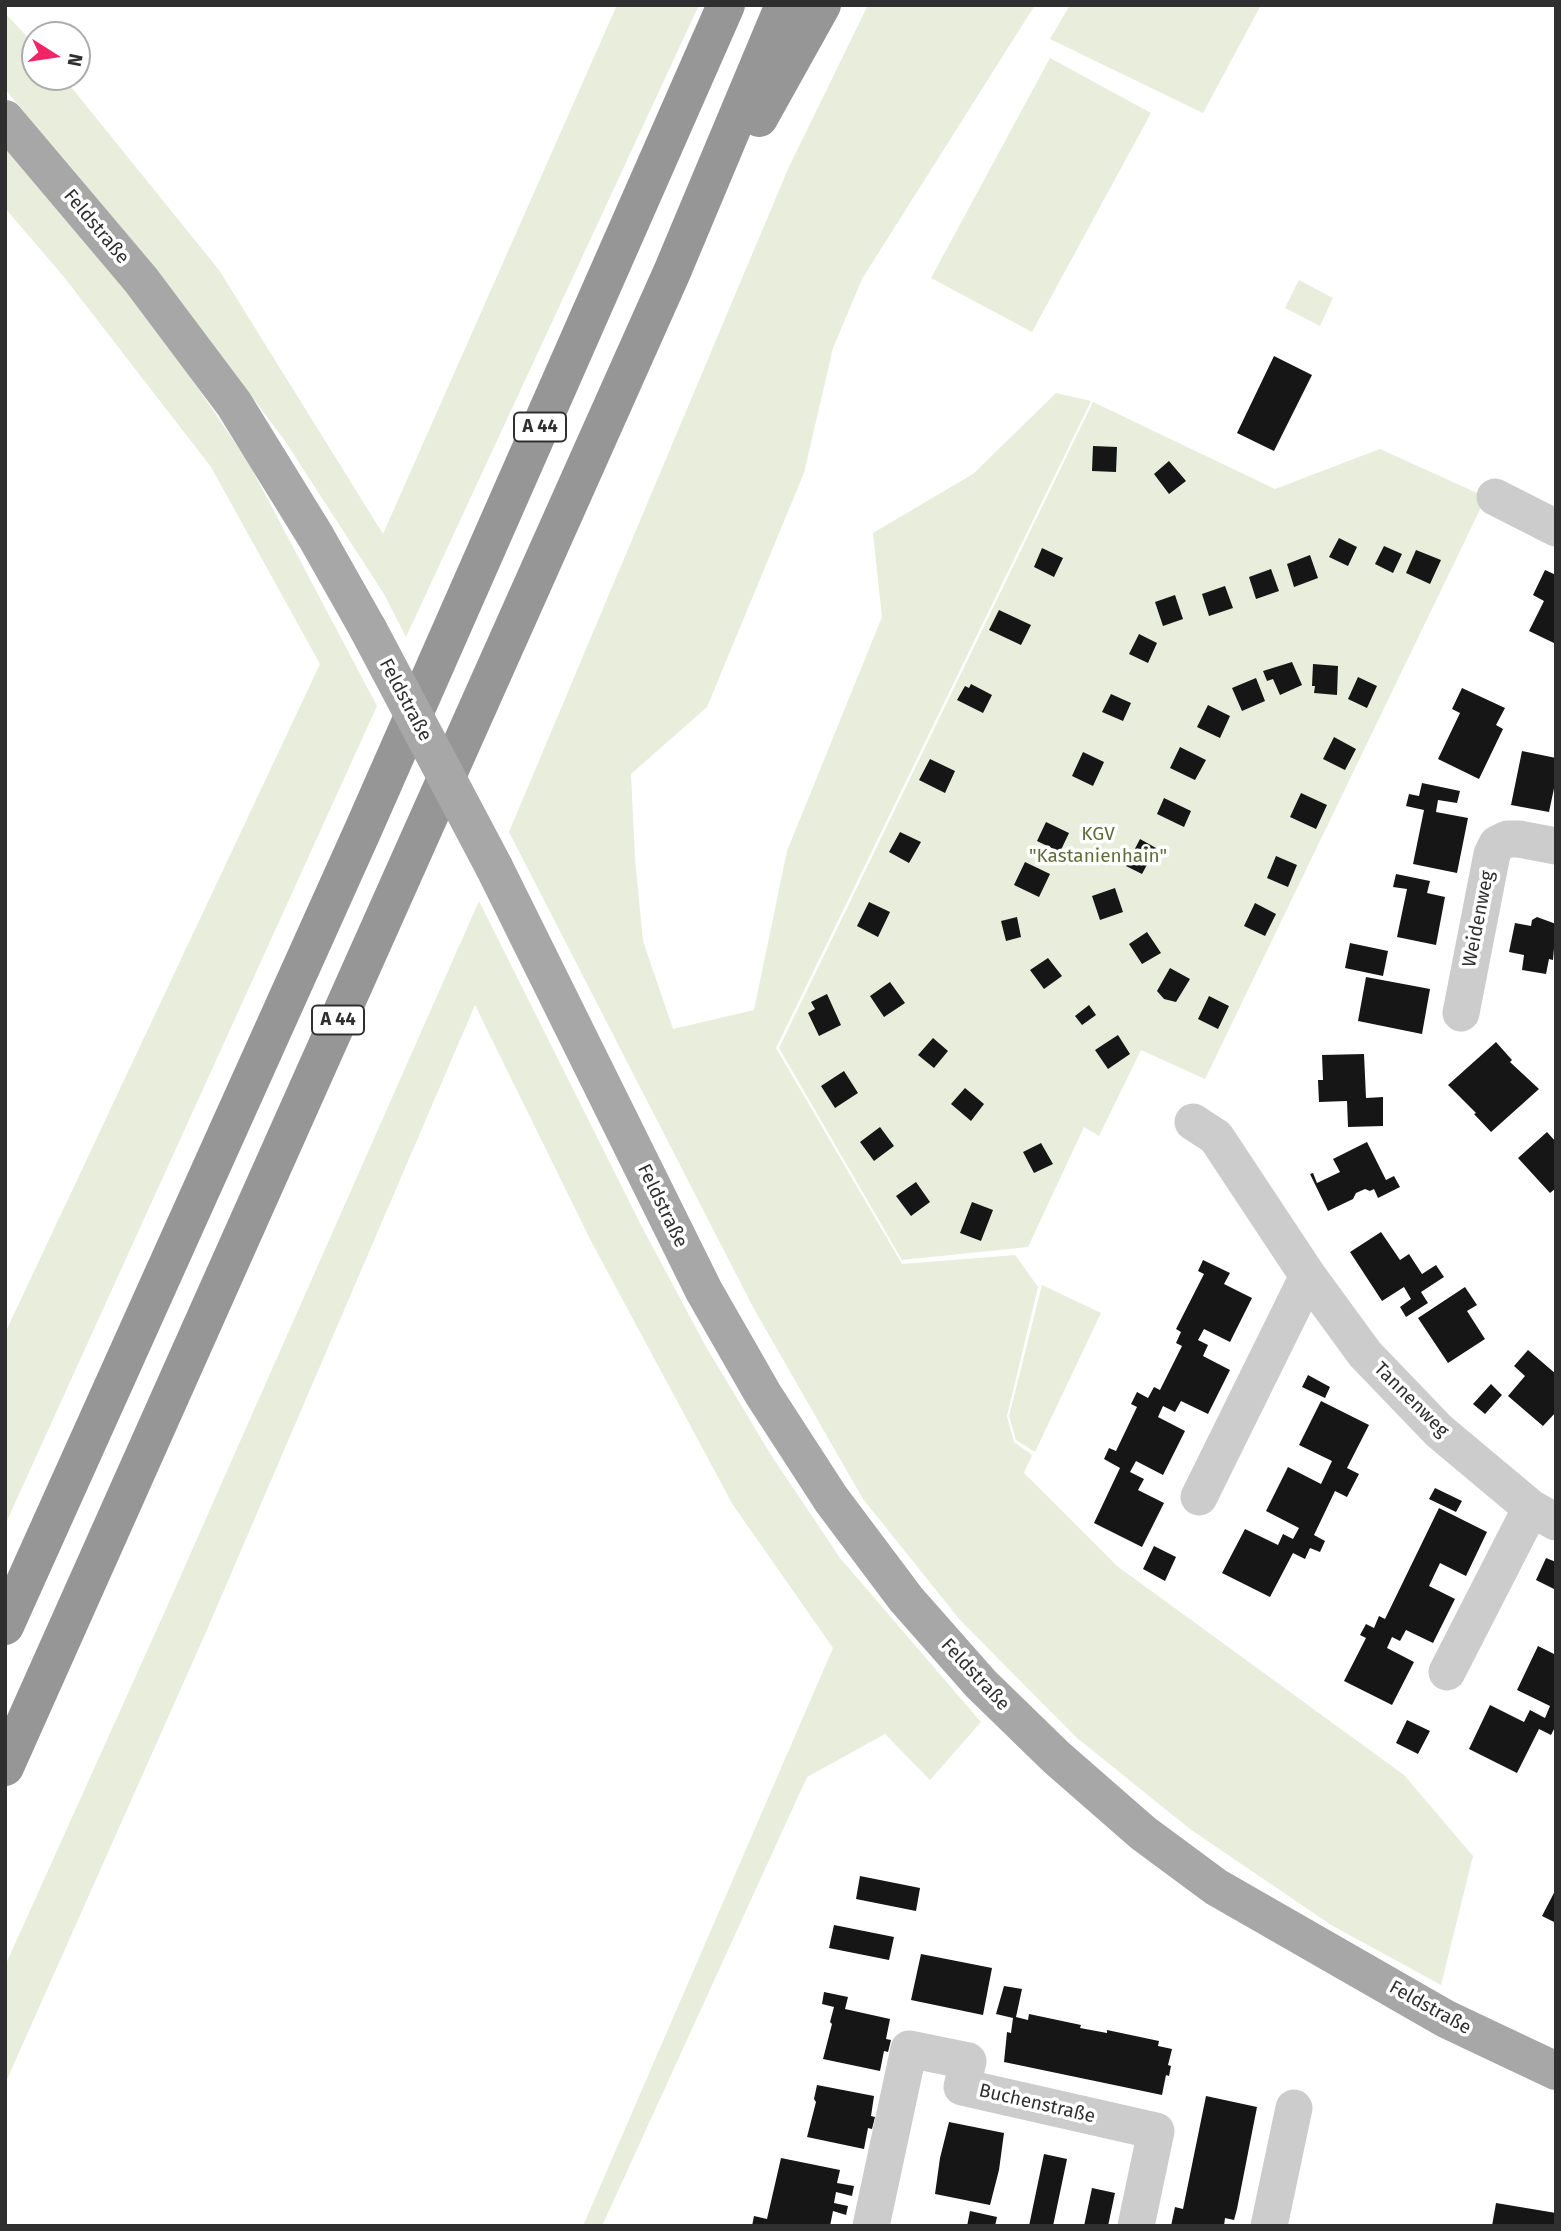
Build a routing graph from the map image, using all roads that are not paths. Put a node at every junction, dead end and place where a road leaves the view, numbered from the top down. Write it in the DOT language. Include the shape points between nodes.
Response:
graph roads {
  1 [pos="784,5"];
  2 [pos="822,5"];
  3 [pos="723,12"];
  4 [pos="5,119"];
  5 [pos="672,272"];
  6 [pos="1495,497"];
  7 [pos="1556,528"];
  8 [pos="1556,846"];
  9 [pos="1461,1013"];
  10 [pos="1193,1122"];
  11 [pos="1308,1276"];
  12 [pos="1199,1497"];
  13 [pos="1544,1515"];
  14 [pos="5,1626"];
  15 [pos="1447,1672"];
  16 [pos="5,1767"];
  17 [pos="1556,2071"];
  18 [pos="1294,2108"];
  19 [pos="871,2226"];
  20 [pos="1136,2226"];
  21 [pos="1269,2226"];
  1 -- 5 [label="highway, A 44"];
  2 -- 5 [label="highway"];
  3 -- 14 [label="highway, A 44"];
  4 -- 17 [label="main road, Feldstraße, bridge" via="141,280 234,404 316,537 494,867 704,1291 762,1394 831,1499 906,1599 1009,1712 1154,1841 1216,1886 1446,2019"];
  5 -- 16 [label="highway, A 44"];
  6 -- 7 [label="street"];
  8 -- 9 [label="street, Weidenweg" via="1519,839 1497,844"];
  10 -- 11 [label="street, Tannenweg" via="1216,1137"];
  11 -- 12 [label="street"];
  11 -- 13 [label="street, Tannenweg" via="1365,1354 1439,1431"];
  13 -- 15 [label="street, Tannenweg"];
  18 -- 21 [label="street"];
  19 -- 20 [label="street, Buchenstraße" via="909,2049 968,2062 962,2087 1156,2131"];
}
